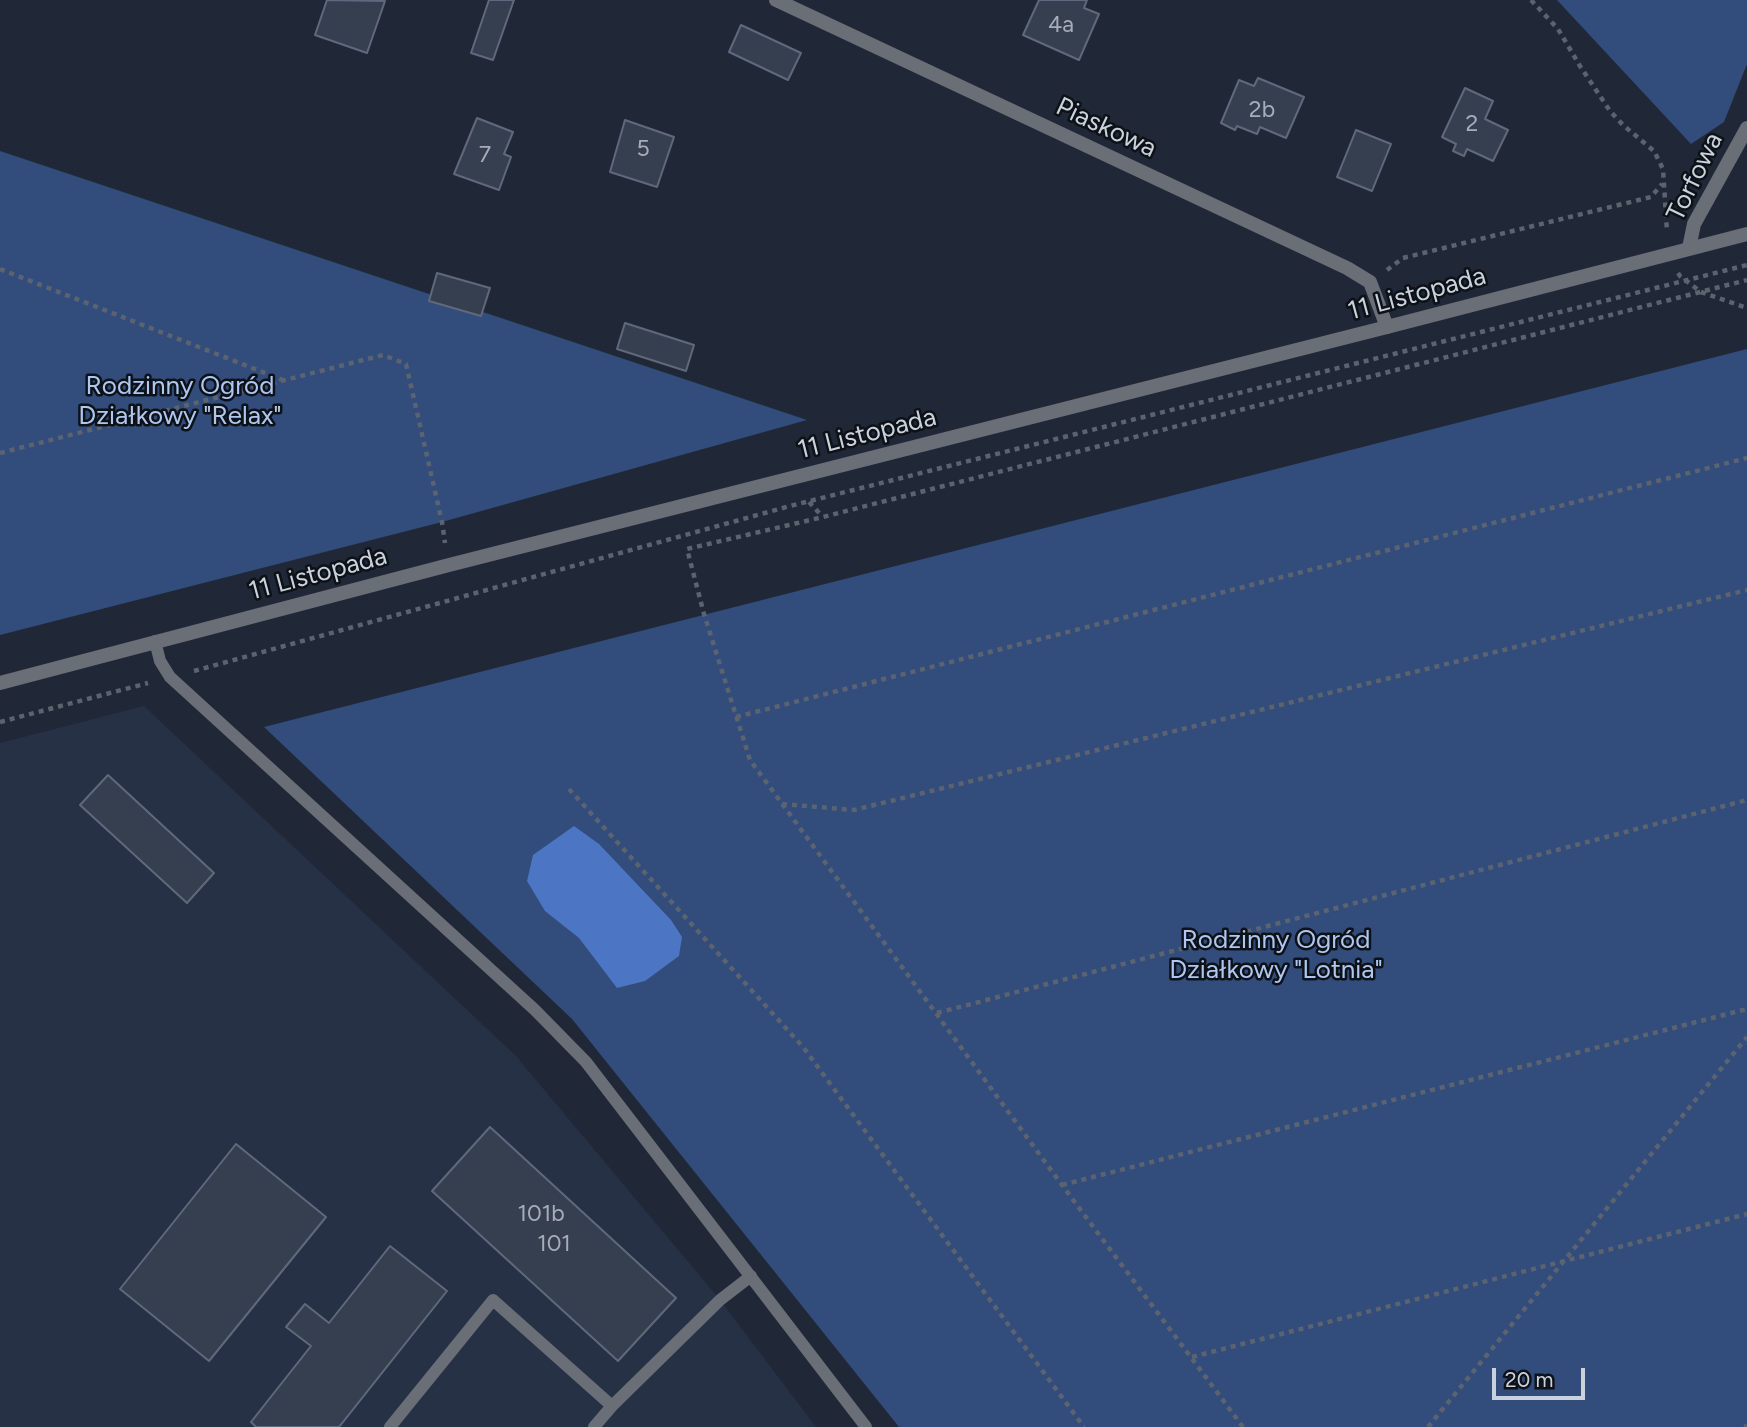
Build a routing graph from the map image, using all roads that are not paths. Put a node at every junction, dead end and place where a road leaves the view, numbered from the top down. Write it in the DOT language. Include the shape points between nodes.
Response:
graph roads {
  1 [pos="776,0"];
  2 [pos="1747,128"];
  3 [pos="1747,234"];
  4 [pos="1689,248"];
  5 [pos="1387,327"];
  6 [pos="155,641"];
  7 [pos="0,682"];
  8 [pos="751,1276"];
  9 [pos="612,1406"];
  10 [pos="390,1427"];
  11 [pos="594,1427"];
  12 [pos="866,1427"];
  1 -- 5 [label="street, Piaskowa" via="1347,268 1370,282"];
  2 -- 4 [label="street, Torfowa" via="1694,224"];
  3 -- 4 [label="street, 11 Listopada"];
  4 -- 5 [label="street, 11 Listopada"];
  5 -- 6 [label="street, 11 Listopada"];
  6 -- 7 [label="street, 11 Listopada"];
  6 -- 8 [label="lane" via="170,677 560,1034"];
  8 -- 9 [label="lane" via="720,1300"];
  8 -- 12 [label="lane"];
  9 -- 10 [label="lane" via="493,1300"];
  9 -- 11 [label="lane"];
}
